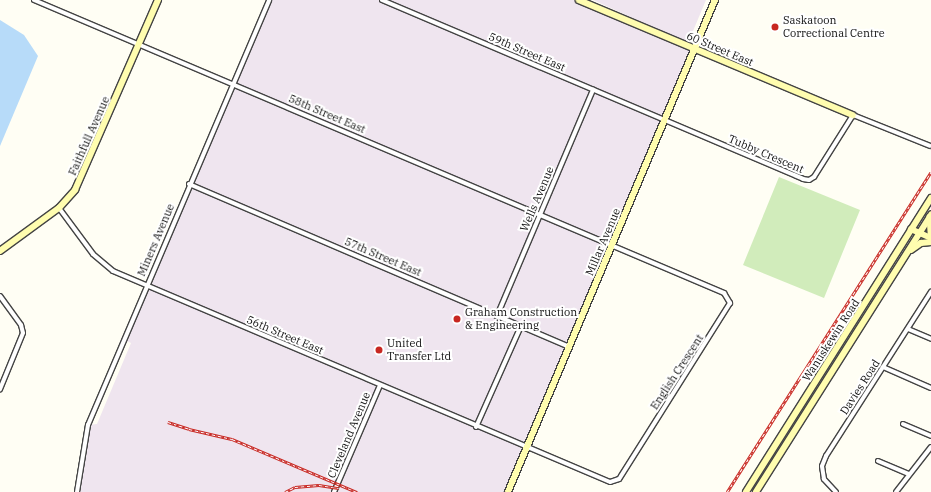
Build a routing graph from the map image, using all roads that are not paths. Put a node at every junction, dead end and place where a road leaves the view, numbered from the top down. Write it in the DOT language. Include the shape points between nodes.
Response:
graph roads {
  1 [pos="34,0"];
  2 [pos="158,0"];
  3 [pos="269,0"];
  4 [pos="382,0"];
  5 [pos="579,0"];
  6 [pos="715,0"];
  7 [pos="139,44"];
  8 [pos="694,49"];
  9 [pos="232,84"];
  10 [pos="593,90"];
  11 [pos="853,115"];
  12 [pos="665,121"];
  13 [pos="930,146"];
  14 [pos="189,184"];
  15 [pos="931,198"];
  16 [pos="59,208"];
  17 [pos="540,215"];
  18 [pos="931,215"];
  19 [pos="911,229"];
  20 [pos="919,233"];
  21 [pos="931,233"];
  22 [pos="931,238"];
  23 [pos="931,242"];
  24 [pos="612,246"];
  25 [pos="0,251"];
  26 [pos="907,252"];
  27 [pos="147,285"];
  28 [pos="931,292"];
  29 [pos="0,296"];
  30 [pos="497,316"];
  31 [pos="520,326"];
  32 [pos="908,328"];
  33 [pos="931,339"];
  34 [pos="569,347"];
  35 [pos="883,367"];
  36 [pos="380,385"];
  37 [pos="931,388"];
  38 [pos="0,389"];
  39 [pos="903,424"];
  40 [pos="476,426"];
  41 [pos="931,436"];
  42 [pos="527,447"];
  43 [pos="931,447"];
  44 [pos="878,461"];
  45 [pos="908,474"];
  46 [pos="757,491"];
  47 [pos="77,492"];
  48 [pos="334,492"];
  49 [pos="508,492"];
  50 [pos="746,492"];
  51 [pos="836,492"];
  52 [pos="896,492"];
  1 -- 7 [label="street, 58th Street East"];
  2 -- 7 [label="street, Faithfull Avenue"];
  3 -- 9 [label="street, Miners Avenue"];
  4 -- 10 [label="street, 59th Street East"];
  5 -- 8 [label="street, 60 Street East"];
  6 -- 8 [label="street, Millar Avenue"];
  7 -- 9 [label="street, 58th Street East"];
  7 -- 16 [label="street, Faithfull Avenue" via="83,176 75,191"];
  8 -- 11 [label="street, 60 Street East"];
  8 -- 12 [label="street, Millar Avenue"];
  9 -- 14 [label="street, Miners Avenue"];
  9 -- 17 [label="street, 58th Street East"];
  10 -- 12 [label="street, 59th Street East"];
  10 -- 17 [label="street, Wells Avenue"];
  11 -- 12 [label="street, Tubby Crescent" via="809,180"];
  11 -- 13 [label="street"];
  12 -- 24 [label="street, Millar Avenue"];
  14 -- 27 [label="street, Miners Avenue"];
  14 -- 30 [label="street, 57th Street East"];
  15 -- 19 [label="street, Wanuskewin Road"];
  16 -- 25 [label="street, Faithfull Avenue"];
  16 -- 27 [label="street, 56th Street East" via="99,260 113,271"];
  17 -- 24 [label="street, 58th Street East"];
  17 -- 30 [label="street, Wells Avenue"];
  18 -- 20 [label="street, Wanuskewin Road"];
  18 -- 21 [label="street"];
  19 -- 20 [label="street"];
  19 -- 50 [label="street, Wanuskewin Road"];
  20 -- 22 [label="street"];
  20 -- 26 [label="street, Wanuskewin Road"];
  23 -- 26 [label="street" via="918,244"];
  24 -- 34 [label="street, Millar Avenue"];
  24 -- 42 [label="street, English Crescent" via="724,293 729,299 729,308 616,481 607,481"];
  26 -- 46 [label="street, Wanuskewin Road"];
  27 -- 36 [label="street, 56th Street East"];
  27 -- 47 [label="street, Miners Avenue" via="88,425"];
  28 -- 32 [label="street, Davies Road"];
  29 -- 38 [label="street" via="21,325 23,333"];
  30 -- 31 [label="street, 57th Street East"];
  31 -- 34 [label="street, 57th Street East"];
  31 -- 40 [label="street"];
  32 -- 33 [label="street"];
  32 -- 35 [label="street, Davies Road"];
  34 -- 42 [label="street, Millar Avenue"];
  35 -- 37 [label="street"];
  35 -- 51 [label="street, Davies Road" via="822,466 824,479"];
  36 -- 40 [label="street, 56th Street East"];
  36 -- 48 [label="street, Cleveland Avenue"];
  39 -- 41 [label="street"];
  40 -- 42 [label="street, 56th Street East"];
  42 -- 49 [label="street, Millar Avenue"];
  43 -- 45 [label="street"];
  44 -- 45 [label="street"];
  45 -- 52 [label="street"];
}
